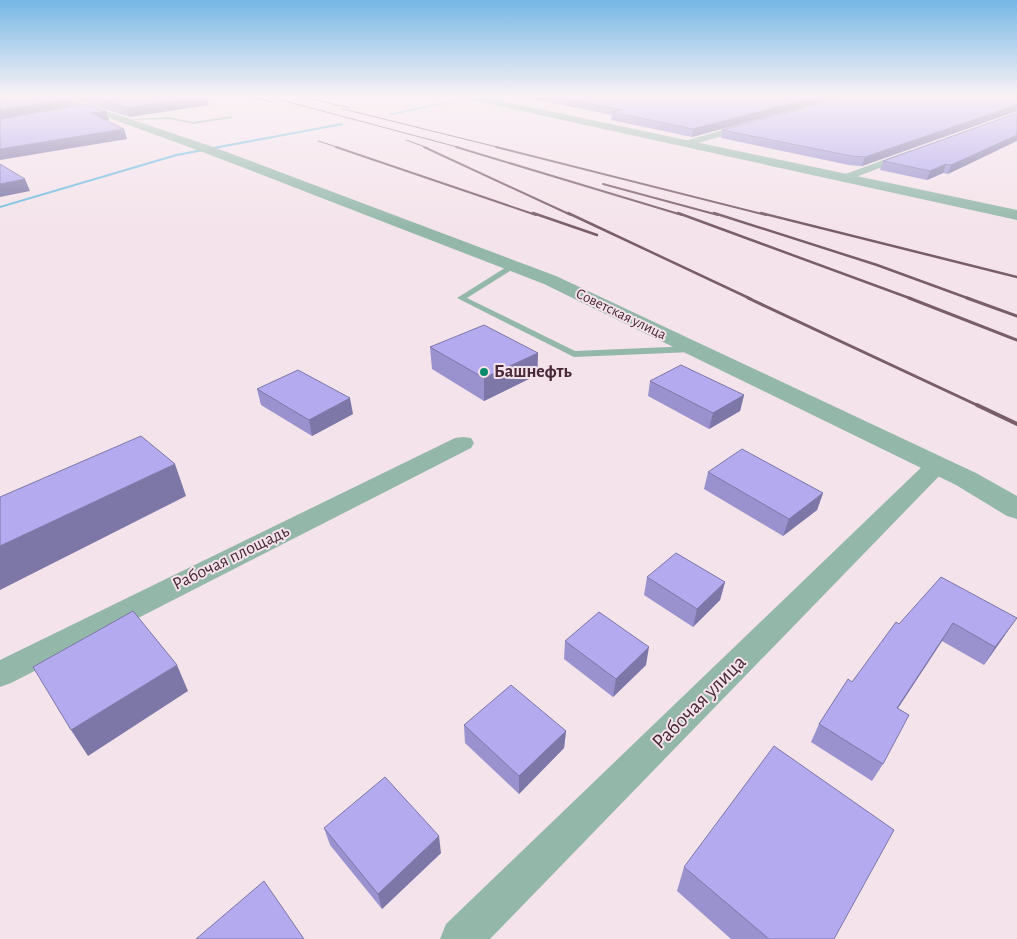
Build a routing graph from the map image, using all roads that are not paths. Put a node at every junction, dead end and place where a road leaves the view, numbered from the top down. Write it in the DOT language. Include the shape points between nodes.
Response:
graph roads {
  1 [pos="180,140"];
  2 [pos="672,140"];
  3 [pos="698,140"];
  4 [pos="687,143"];
  5 [pos="917,151"];
  6 [pos="844,178"];
  7 [pos="1017,215"];
  8 [pos="514,266"];
  9 [pos="694,348"];
  10 [pos="463,443"];
  11 [pos="937,465"];
  12 [pos="1017,509"];
  13 [pos="0,674"];
  14 [pos="461,939"];
  1 -- 8 [label="street, Советская улица"];
  2 -- 4 [label="street"];
  3 -- 4 [label="street"];
  4 -- 6 [label="street"];
  5 -- 6 [label="street"];
  6 -- 7 [label="street"];
  8 -- 9 [label="street, Советская улица"];
  8 -- 9 [label="lane" via="461,298 574,354"];
  9 -- 11 [label="street, Советская улица"];
  10 -- 13 [label="street, Рабочая площадь"];
  11 -- 12 [label="street, Советская улица"];
  11 -- 14 [label="street, Рабочая улица"];
}
